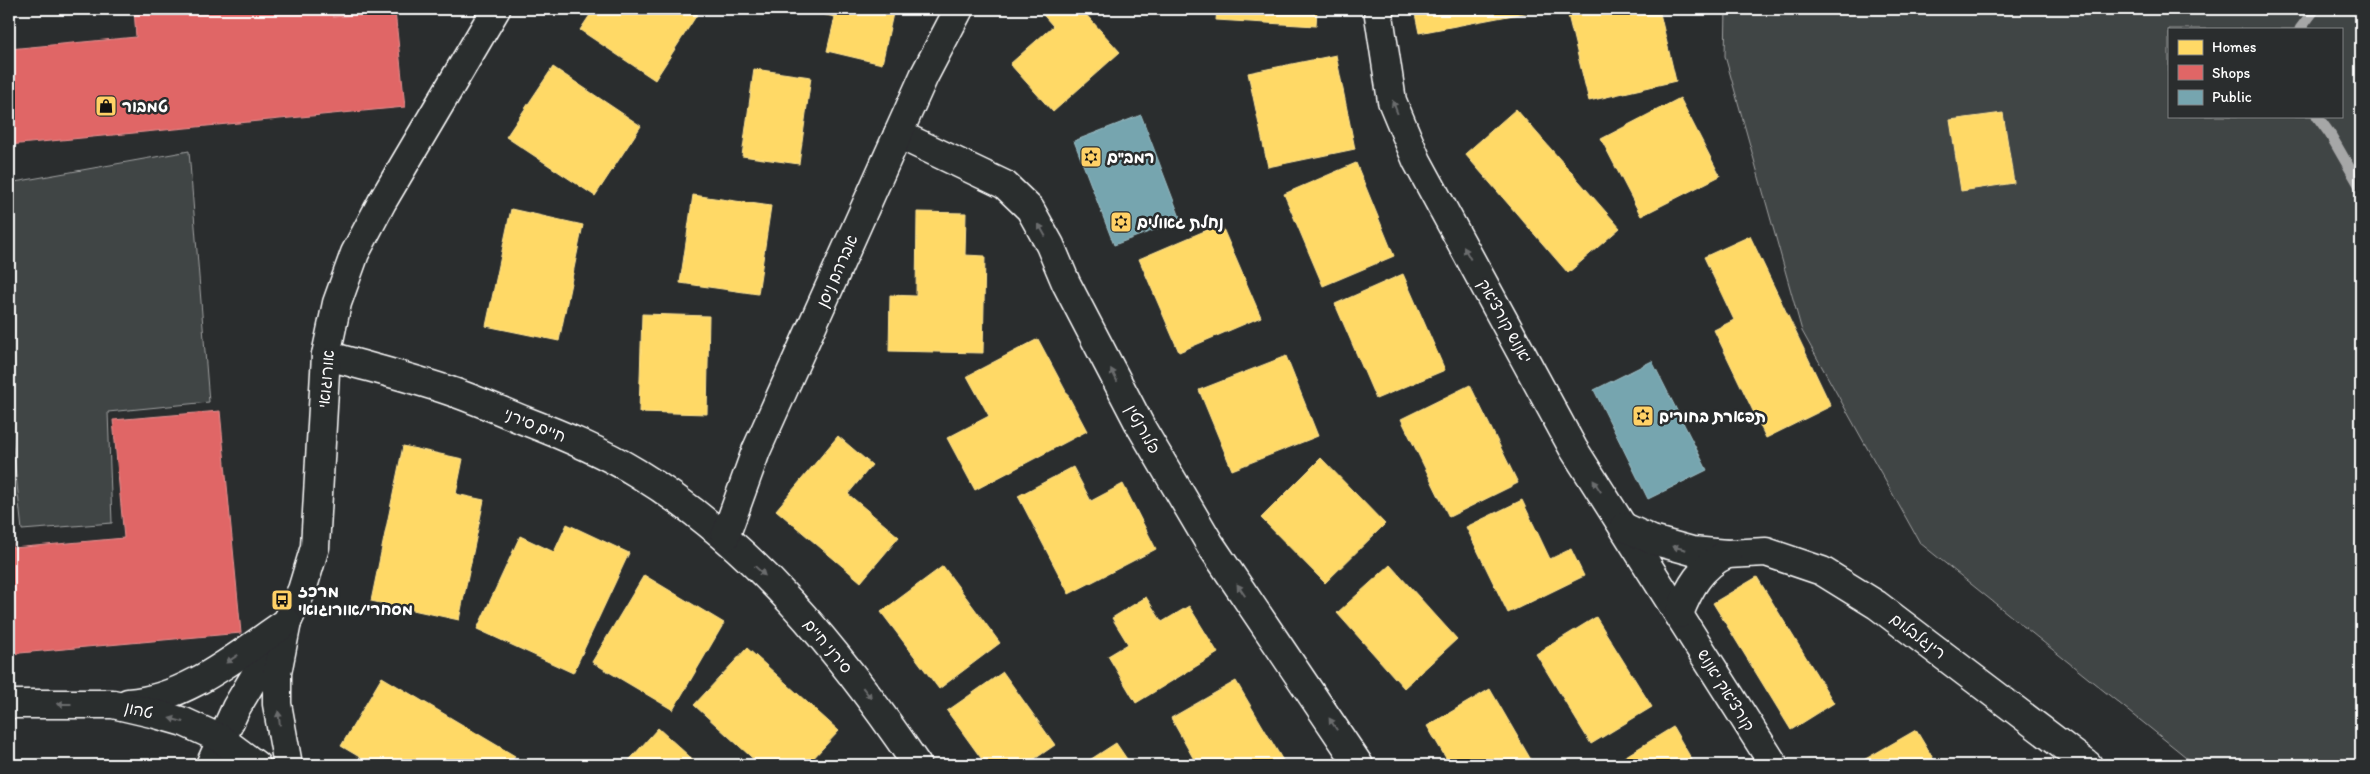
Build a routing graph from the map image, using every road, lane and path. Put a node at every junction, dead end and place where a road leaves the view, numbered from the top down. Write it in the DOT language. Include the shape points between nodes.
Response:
graph roads {
  1 [pos="496,9"];
  2 [pos="960,9"];
  3 [pos="1378,9"];
  4 [pos="898,134"];
  5 [pos="326,354"];
  6 [pos="1624,527"];
  7 [pos="725,537"];
  8 [pos="1727,554"];
  9 [pos="1679,614"];
  10 [pos="287,622"];
  11 [pos="9,704"];
  12 [pos="113,704"];
  13 [pos="221,739"];
  14 [pos="210,765"];
  15 [pos="256,765"];
  16 [pos="288,765"];
  17 [pos="917,765"];
  18 [pos="1359,765"];
  19 [pos="1774,765"];
  20 [pos="2088,765"];
  1 -- 5 [label="street, אורוגואי" via="355,253 337,303"];
  2 -- 4 [label="street, אברהם ניסן"];
  6 -- 3 [label="street, יאנוש קורצ'אק, one-way" via="1573,448 1417,161 1392,101"];
  4 -- 7 [label="street, אברהם ניסן" via="756,451"];
  18 -- 4 [label="street, פלורנטין, one-way" via="1205,536 1141,426 1030,209 1005,185"];
  5 -- 7 [label="street, חיים סירני" via="450,391 568,437 636,472"];
  5 -- 10 [label="street, אורוגואי" via="315,547 302,590"];
  8 -- 6 [label="street, רינגלבלום, one-way" via="1668,545"];
  6 -- 9 [label="street, יאנוש קורצ'אק"];
  7 -- 17 [label="street, סירני חיים, one-way" via="772,582 835,652"];
  8 -- 9 [label="street" via="1715,560 1699,576 1686,595"];
  8 -- 20 [label="street, רינגלבלום" via="1766,552 1822,571 1877,605"];
  9 -- 19 [label="street, קורצ'אק יאנוש"];
  10 -- 12 [label="street, one-way" via="188,685 150,702"];
  10 -- 13 [label="street, אורוגואי"];
  16 -- 10 [label="street, one-way" via="281,734 277,673"];
  12 -- 11 [label="street, טהון, one-way"];
  13 -- 12 [label="street, טהון, one-way" via="184,722"];
  13 -- 14 [label="street, אורוגואי"];
  13 -- 15 [label="street, טהון"];
}
